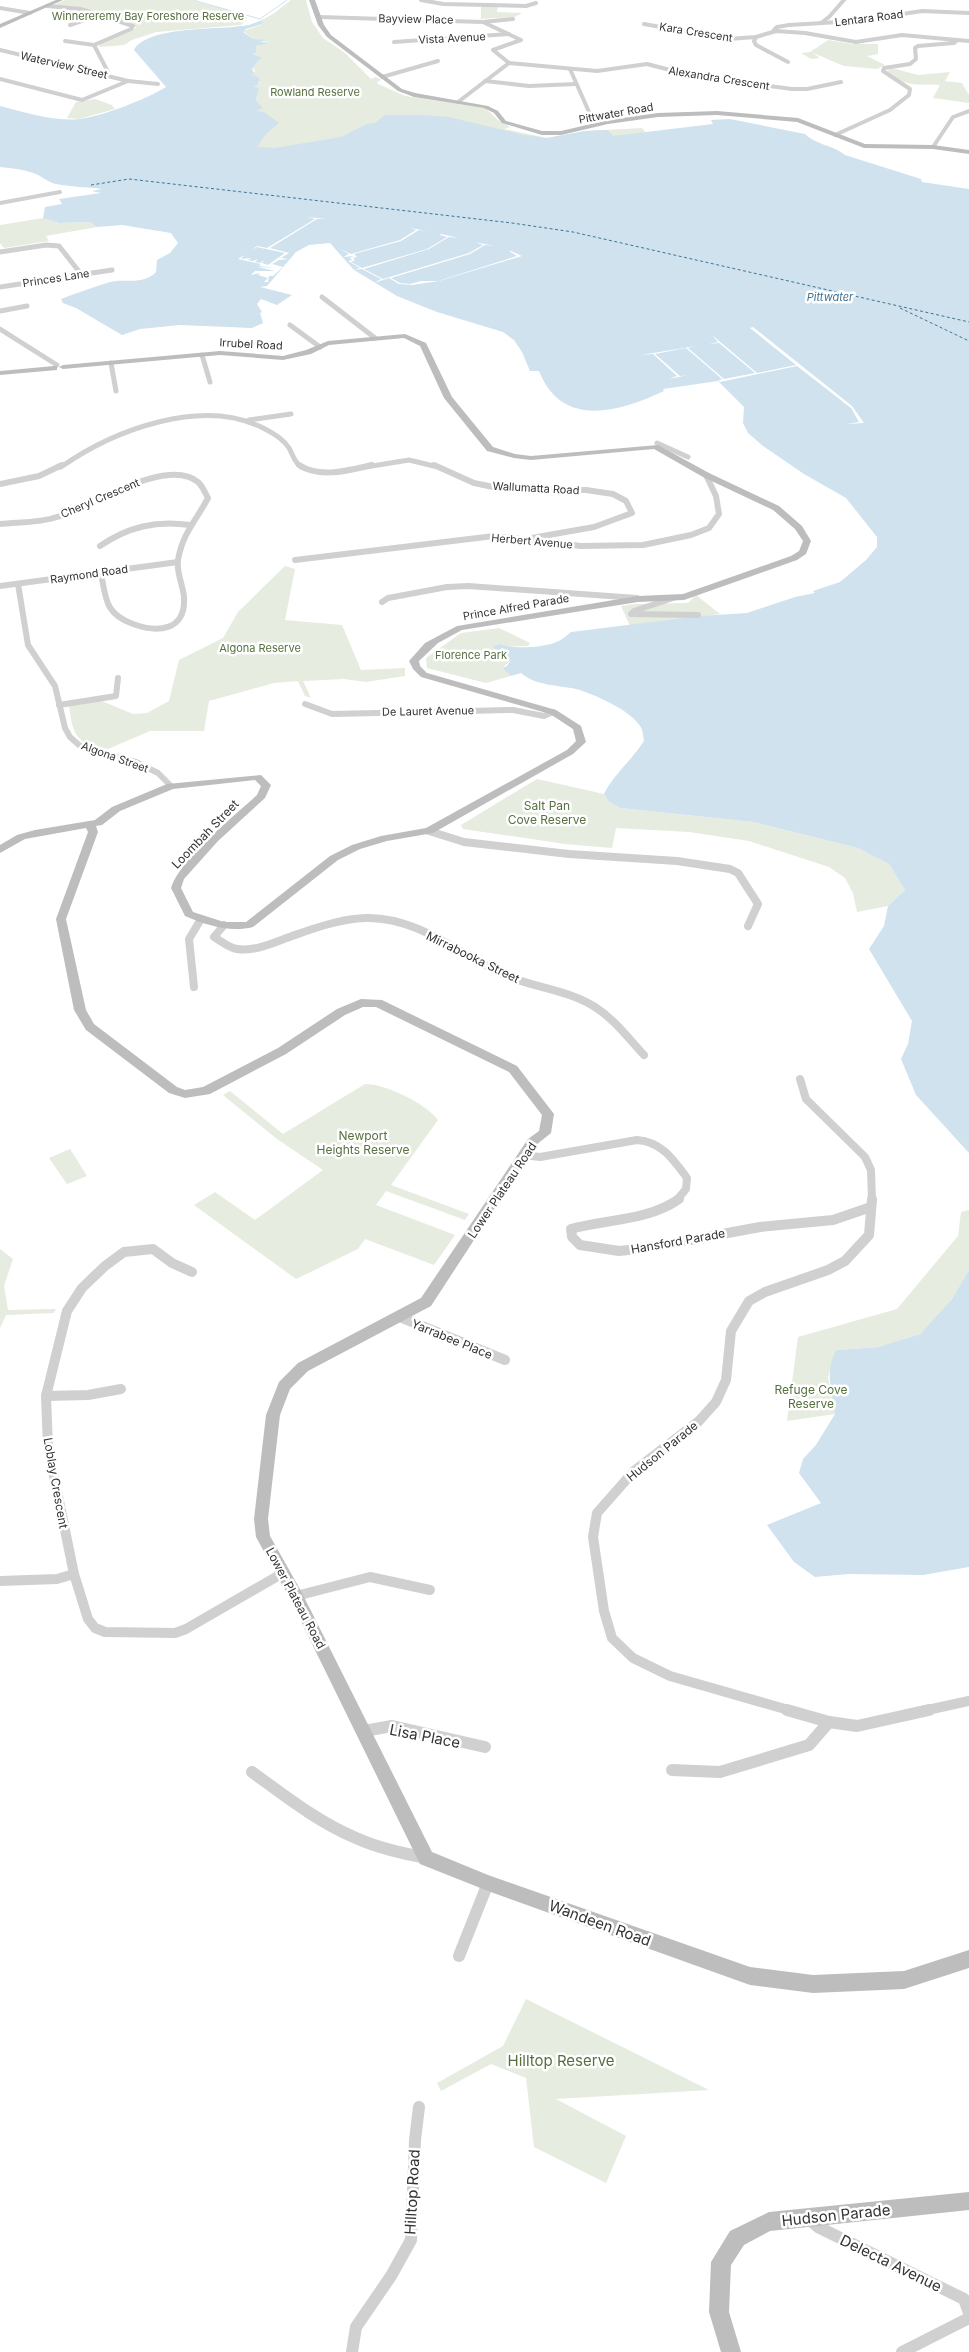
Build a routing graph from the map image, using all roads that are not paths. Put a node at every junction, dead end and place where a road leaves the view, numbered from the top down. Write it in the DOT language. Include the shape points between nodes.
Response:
graph roads {
  1 [pos="60,0"];
  2 [pos="312,0"];
  3 [pos="421,0"];
  4 [pos="844,0"];
  5 [pos="451,2"];
  6 [pos="536,3"];
  7 [pos="47,6"];
  8 [pos="0,8"];
  9 [pos="30,13"];
  10 [pos="969,13"];
  11 [pos="100,15"];
  12 [pos="319,17"];
  13 [pos="513,19"];
  14 [pos="484,22"];
  15 [pos="644,24"];
  16 [pos="818,24"];
  17 [pos="70,25"];
  18 [pos="0,26"];
  19 [pos="776,31"];
  20 [pos="509,34"];
  21 [pos="756,37"];
  22 [pos="958,40"];
  23 [pos="65,41"];
  24 [pos="969,41"];
  25 [pos="394,42"];
  26 [pos="94,45"];
  27 [pos="0,50"];
  28 [pos="438,61"];
  29 [pos="788,62"];
  30 [pos="509,63"];
  31 [pos="570,69"];
  32 [pos="104,74"];
  33 [pos="382,77"];
  34 [pos="0,79"];
  35 [pos="128,81"];
  36 [pos="485,82"];
  37 [pos="841,82"];
  38 [pos="158,84"];
  39 [pos="576,84"];
  40 [pos="82,100"];
  41 [pos="458,102"];
  42 [pos="969,111"];
  43 [pos="590,121"];
  44 [pos="835,135"];
  45 [pos="933,147"];
  46 [pos="969,152"];
  47 [pos="60,192"];
  48 [pos="0,203"];
  49 [pos="0,252"];
  50 [pos="112,270"];
  51 [pos="82,274"];
  52 [pos="0,287"];
  53 [pos="322,297"];
  54 [pos="28,306"];
  55 [pos="0,311"];
  56 [pos="290,324"];
  57 [pos="0,329"];
  58 [pos="405,336"];
  59 [pos="375,338"];
  60 [pos="320,347"];
  61 [pos="202,355"];
  62 [pos="111,363"];
  63 [pos="58,366"];
  64 [pos="0,373"];
  65 [pos="210,382"];
  66 [pos="116,391"];
  67 [pos="291,414"];
  68 [pos="248,420"];
  69 [pos="657,444"];
  70 [pos="683,454"];
  71 [pos="706,475"];
  72 [pos="0,484"];
  73 [pos="0,524"];
  74 [pos="190,526"];
  75 [pos="526,539"];
  76 [pos="100,546"];
  77 [pos="295,560"];
  78 [pos="178,562"];
  79 [pos="101,573"];
  80 [pos="18,584"];
  81 [pos="0,586"];
  82 [pos="638,598"];
  83 [pos="673,598"];
  84 [pos="382,602"];
  85 [pos="698,615"];
  86 [pos="118,678"];
  87 [pos="305,704"];
  88 [pos="59,705"];
  89 [pos="552,712"];
  90 [pos="171,786"];
  91 [pos="90,825"];
  92 [pos="429,831"];
  93 [pos="1,848"];
  94 [pos="201,920"];
  95 [pos="224,925"];
  96 [pos="748,926"];
  97 [pos="194,988"];
  98 [pos="644,1055"];
  99 [pos="800,1080"];
  100 [pos="523,1155"];
  101 [pos="871,1207"];
  102 [pos="192,1272"];
  103 [pos="400,1318"];
  104 [pos="505,1360"];
  105 [pos="121,1389"];
  106 [pos="46,1396"];
  107 [pos="283,1573"];
  108 [pos="74,1574"];
  109 [pos="0,1581"];
  110 [pos="430,1590"];
  111 [pos="296,1596"];
  112 [pos="969,1702"];
  113 [pos="829,1722"];
  114 [pos="364,1731"];
  115 [pos="485,1747"];
  116 [pos="672,1770"];
  117 [pos="252,1772"];
  118 [pos="426,1858"];
  119 [pos="488,1883"];
  120 [pos="459,1956"];
  121 [pos="969,1959"];
  122 [pos="419,2107"];
  123 [pos="969,2201"];
  124 [pos="807,2217"];
  125 [pos="969,2313"];
  126 [pos="969,2318"];
  127 [pos="352,2352"];
  128 [pos="731,2352"];
  129 [pos="902,2352"];
  1 -- 7 [label="street"];
  2 -- 12 [label="street, Pittwater Road"];
  3 -- 5 [label="street"];
  4 -- 16 [label="street" via="833,15"];
  5 -- 6 [label="street" via="526,6"];
  7 -- 9 [label="street"];
  7 -- 11 [label="street" via="81,9"];
  8 -- 9 [label="street"];
  9 -- 18 [label="street"];
  10 -- 16 [label="street, Lentara Road" via="929,10"];
  11 -- 17 [label="street"];
  11 -- 26 [label="street" via="133,26"];
  12 -- 14 [label="street, Bayview Place"];
  12 -- 33 [label="street, Pittwater Road" via="331,38"];
  13 -- 14 [label="street, Bayview Place"];
  14 -- 20 [label="street"];
  15 -- 21 [label="street, Kara Crescent" via="717,38"];
  16 -- 19 [label="street, Lentara Road" via="779,26 774,28"];
  19 -- 21 [label="street, Kara Crescent"];
  19 -- 22 [label="street" via="856,42 902,35"];
  20 -- 25 [label="street, Vista Avenue"];
  20 -- 30 [label="street" via="520,42 494,50"];
  21 -- 29 [label="street" via="756,45"];
  22 -- 24 [label="street"];
  22 -- 44 [label="street" via="918,46 916,59 911,64 884,68 883,72 910,89 909,95 890,110"];
  23 -- 26 [label="street"];
  26 -- 32 [label="street" via="108,72"];
  27 -- 32 [label="street, Waterview Street"];
  28 -- 33 [label="street"];
  30 -- 31 [label="street, Alexandra Crescent"];
  30 -- 36 [label="street"];
  31 -- 37 [label="street, Alexandra Crescent" via="597,71 648,64 693,76 792,89"];
  31 -- 39 [label="street"];
  32 -- 35 [label="street, Waterview Street"];
  33 -- 41 [label="street, Pittwater Road" via="406,93"];
  34 -- 40 [label="street"];
  35 -- 38 [label="street, Waterview Street"];
  35 -- 40 [label="street"];
  36 -- 39 [label="street" via="529,86"];
  36 -- 41 [label="street"];
  39 -- 43 [label="street"];
  41 -- 44 [label="street, Pittwater Road" via="486,107 511,125 542,133 566,132 641,117 707,113 792,119"];
  42 -- 45 [label="street" via="953,117"];
  44 -- 45 [label="street, Pittwater Road" via="864,146"];
  45 -- 46 [label="street, Pittwater Road"];
  47 -- 48 [label="street"];
  49 -- 51 [label="street" via="46,245 62,248"];
  50 -- 51 [label="street, Princes Lane"];
  51 -- 52 [label="street, Princes Lane"];
  53 -- 59 [label="street"];
  54 -- 55 [label="street"];
  56 -- 60 [label="street"];
  57 -- 63 [label="street"];
  58 -- 59 [label="street, Irrubel Road"];
  58 -- 71 [label="street, Prince Alfred Parade" via="422,345 448,398 490,449 531,458 655,447"];
  59 -- 60 [label="street, Irrubel Road" via="328,343"];
  60 -- 61 [label="street, Irrubel Road" via="283,358 220,353"];
  61 -- 62 [label="street, Irrubel Road"];
  61 -- 65 [label="street"];
  62 -- 63 [label="street, Irrubel Road"];
  62 -- 66 [label="street"];
  63 -- 64 [label="street, Irrubel Road"];
  67 -- 68 [label="street"];
  68 -- 72 [label="street, Wallumatta Road" via="196,416 164,421 98,443 52,472"];
  68 -- 75 [label="street, Wallumatta Road" via="286,444 294,462 310,471 351,470 409,460 432,464 485,486 617,495 628,501 632,513 615,522 578,532"];
  69 -- 70 [label="street"];
  71 -- 75 [label="street, Herbert Avenue" via="716,496 719,514 709,528 673,539 622,547"];
  71 -- 83 [label="street, Prince Alfred Parade" via="748,492 786,513 800,527 807,542 803,552 794,558 684,597"];
  73 -- 74 [label="street, Cheryl Crescent" via="56,518 138,481 163,475 191,478 204,488 208,498"];
  74 -- 76 [label="street" via="154,523 140,526"];
  74 -- 78 [label="street, Cheryl Crescent"];
  75 -- 77 [label="street, Herbert Avenue" via="494,536"];
  78 -- 79 [label="street, Raymond Road"];
  78 -- 79 [label="street" via="184,599 181,618 164,629 146,629 112,615"];
  79 -- 80 [label="street, Raymond Road"];
  80 -- 81 [label="street, Raymond Road"];
  80 -- 88 [label="street, Algona Street" via="28,645 55,686"];
  82 -- 83 [label="street, Prince Alfred Parade"];
  82 -- 84 [label="street" via="468,586 447,587 388,598"];
  82 -- 89 [label="street, Prince Alfred Parade" via="460,628 422,649 414,661 424,675"];
  83 -- 85 [label="street" via="631,614"];
  86 -- 88 [label="street" via="116,696"];
  87 -- 89 [label="street, De Lauret Avenue" via="332,714 513,710 544,716"];
  88 -- 90 [label="street, Algona Street" via="65,728 79,745 136,762 158,773"];
  89 -- 92 [label="street, Prince Alfred Parade" via="578,728 581,742 570,752"];
  90 -- 91 [label="street, Loombah Street" via="123,806 103,821"];
  90 -- 94 [label="street, Loombah Street" via="256,776 266,785 261,796 214,839 179,878 176,888 186,910"];
  91 -- 93 [label="street, Loombah Street" via="39,832"];
  91 -- 100 [label="street, Lower Plateau Road" via="93,832 60,919 80,1010 90,1027 156,1079 185,1094 206,1091 282,1052 341,1012 360,1003 378,1003 513,1069 548,1114 545,1133 532,1142"];
  92 -- 95 [label="street" via="385,838 356,847 308,877 259,919 240,927"];
  92 -- 96 [label="street" via="464,842 569,854 677,860 730,869 738,874 758,904"];
  94 -- 95 [label="street"];
  94 -- 97 [label="street" via="188,939"];
  95 -- 98 [label="street, Mirrabooka Street" via="214,937 235,949 249,950 344,921 368,918 392,921 446,942 507,976 568,995 597,1009"];
  99 -- 101 [label="street, Hudson Parade" via="806,1099 865,1157 871,1170"];
  100 -- 101 [label="street, Hansford Parade" via="540,1157 647,1140 658,1143 674,1160 687,1178 686,1189 676,1200 652,1212 572,1229 572,1237 580,1245 592,1248 619,1251 647,1248 760,1227 833,1220"];
  100 -- 103 [label="street, Lower Plateau Road" via="426,1302"];
  101 -- 113 [label="street, Hudson Parade" via="868,1235 845,1261 749,1301 731,1331 726,1380 716,1402 699,1421 634,1471 613,1493 597,1513 593,1537 599,1584 612,1637 633,1658 670,1676"];
  102 -- 106 [label="street, Loblay Crescent" via="152,1249 124,1252 104,1266 82,1288 67,1311"];
  103 -- 104 [label="street, Yarrabee Place"];
  103 -- 107 [label="street, Lower Plateau Road" via="303,1367 284,1386 273,1415 261,1520 263,1537"];
  105 -- 106 [label="street" via="88,1395"];
  106 -- 108 [label="street, Loblay Crescent" via="48,1447"];
  107 -- 108 [label="street, Loblay Crescent" via="186,1629 175,1632 105,1632 95,1628 88,1619"];
  107 -- 111 [label="street, Lower Plateau Road"];
  108 -- 109 [label="street" via="57,1579"];
  110 -- 111 [label="street" via="370,1577"];
  111 -- 114 [label="street, Lower Plateau Road"];
  112 -- 113 [label="street, Hudson Parade" via="857,1726"];
  113 -- 116 [label="street" via="809,1745 729,1770"];
  114 -- 115 [label="street, Lisa Place" via="392,1726"];
  114 -- 118 [label="street, Lower Plateau Road"];
  117 -- 118 [label="street, Wandeen Road" via="304,1810 338,1829 372,1845"];
  118 -- 119 [label="street, Wandeen Road"];
  119 -- 120 [label="street"];
  119 -- 121 [label="street, Wandeen Road" via="750,1976 812,1984 904,1980"];
  122 -- 127 [label="street, Hilltop Road" via="411,2240 356,2327"];
  123 -- 124 [label="street, Hudson Parade"];
  124 -- 125 [label="street, Delecta Avenue" via="818,2227 964,2299"];
  124 -- 128 [label="street, Hudson Parade" via="769,2222 737,2238 720,2262 719,2312"];
  126 -- 129 [label="street"];
}
